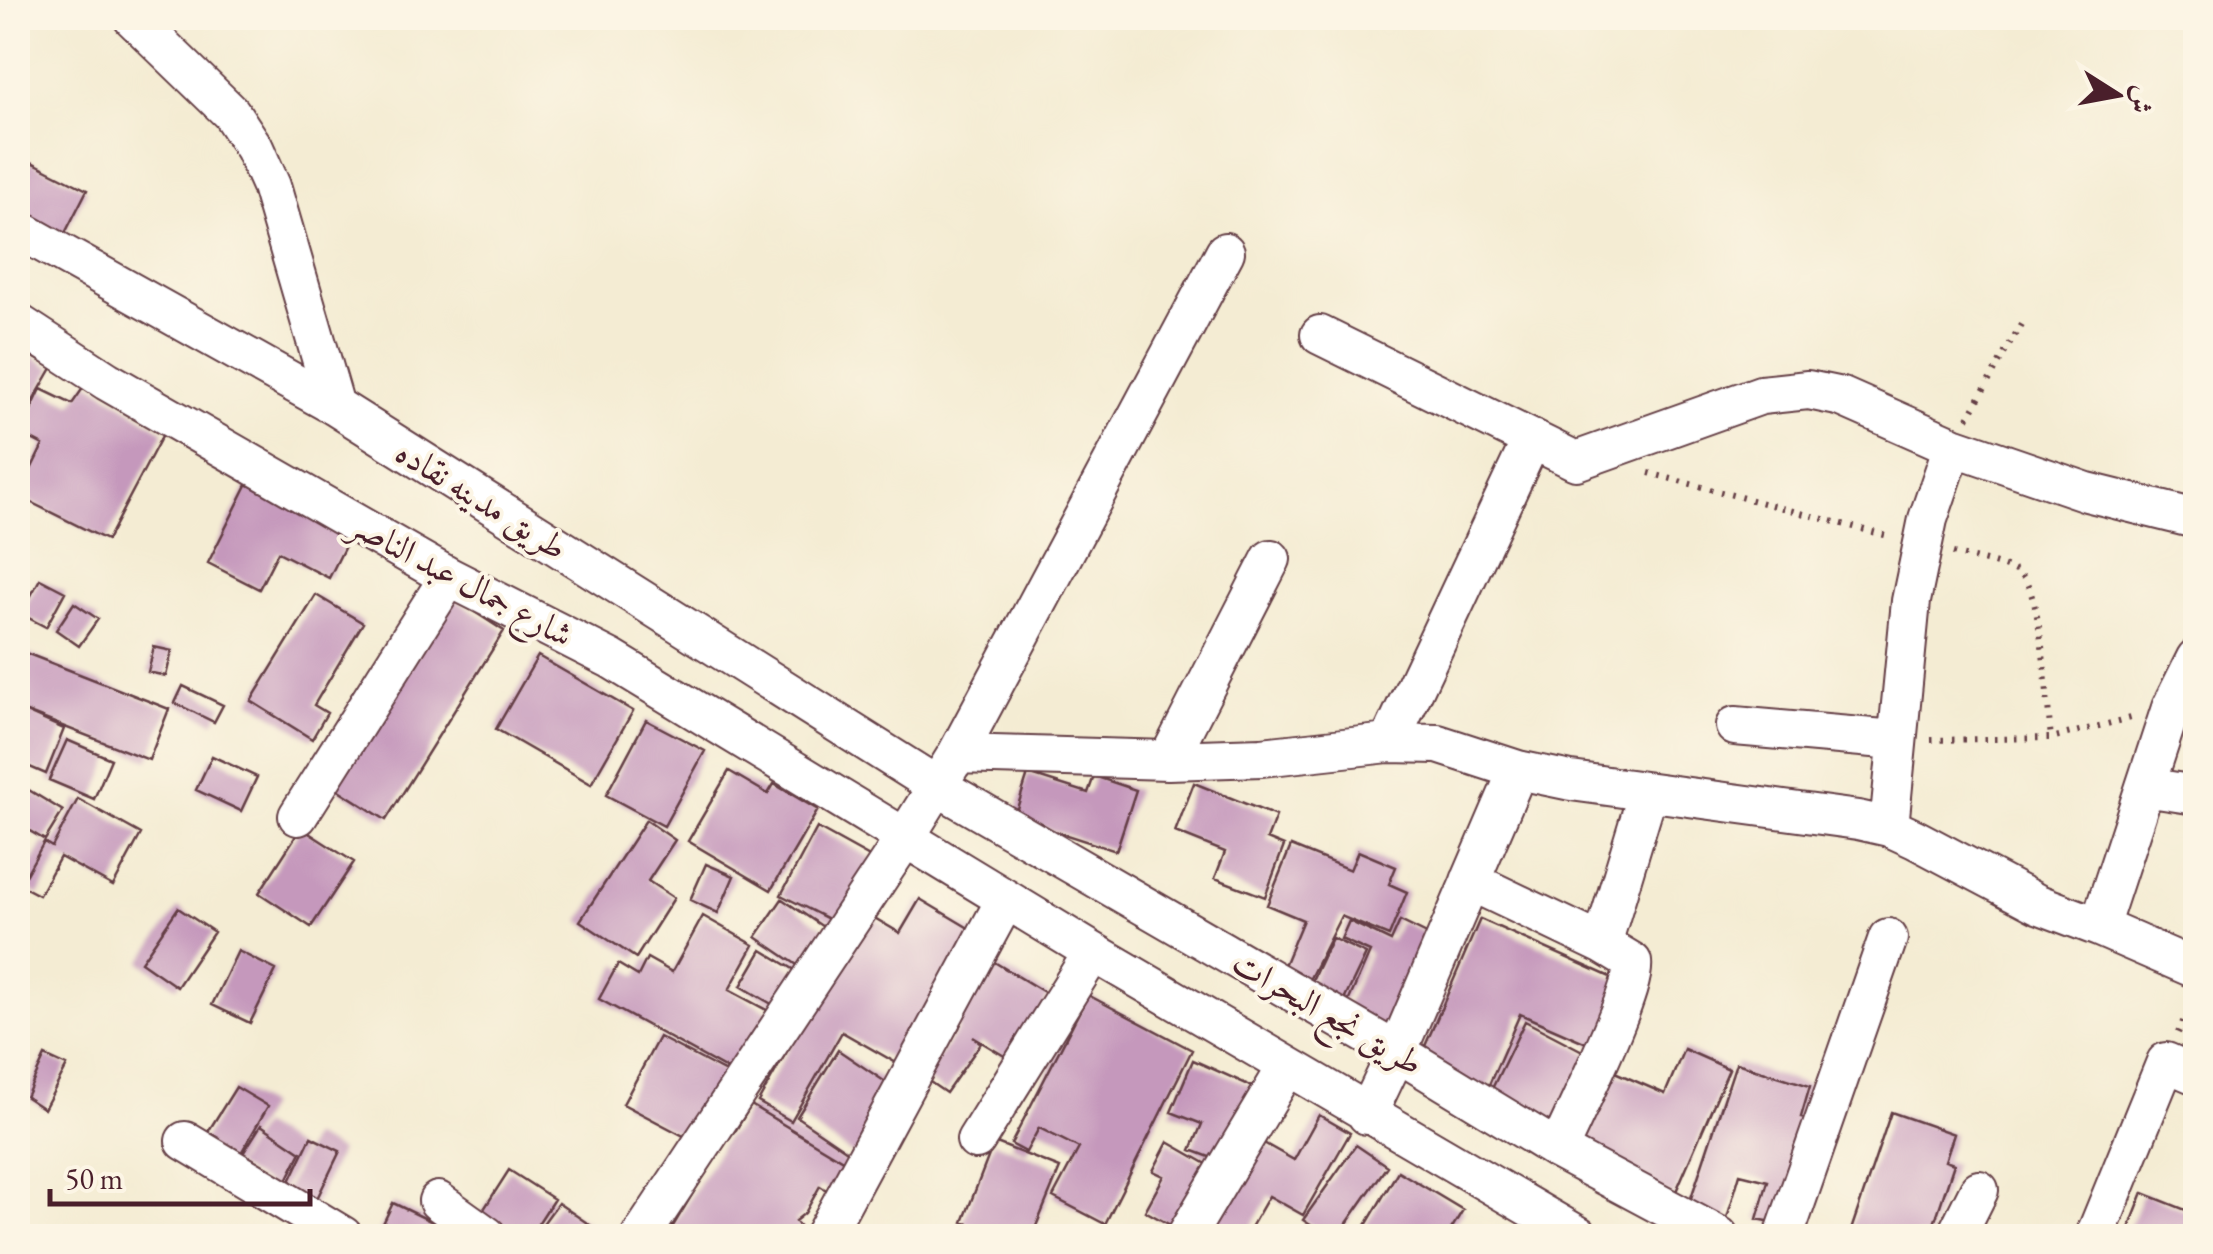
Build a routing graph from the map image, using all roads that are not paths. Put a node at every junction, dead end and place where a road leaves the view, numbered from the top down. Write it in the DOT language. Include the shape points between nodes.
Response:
graph roads {
  1 [pos="133,18"];
  2 [pos="18,229"];
  3 [pos="1225,252"];
  4 [pos="18,323"];
  5 [pos="1320,335"];
  6 [pos="335,406"];
  7 [pos="1532,439"];
  8 [pos="1953,446"];
  9 [pos="2196,519"];
  10 [pos="1271,559"];
  11 [pos="449,576"];
  12 [pos="2196,658"];
  13 [pos="1735,726"];
  14 [pos="1896,740"];
  15 [pos="1390,743"];
  16 [pos="957,754"];
  17 [pos="1168,760"];
  18 [pos="1518,770"];
  19 [pos="937,786"];
  20 [pos="2146,786"];
  21 [pos="1648,792"];
  22 [pos="2196,796"];
  23 [pos="298,816"];
  24 [pos="1888,827"];
  25 [pos="905,838"];
  26 [pos="1470,882"];
  27 [pos="1006,899"];
  28 [pos="2100,927"];
  29 [pos="1888,938"];
  30 [pos="1602,944"];
  31 [pos="1093,952"];
  32 [pos="2196,969"];
  33 [pos="1397,1052"];
  34 [pos="1287,1067"];
  35 [pos="2196,1075"];
  36 [pos="1367,1115"];
  37 [pos="976,1140"];
  38 [pos="185,1142"];
  39 [pos="1558,1150"];
  40 [pos="1979,1190"];
  41 [pos="438,1201"];
  42 [pos="343,1236"];
  43 [pos="488,1236"];
  44 [pos="640,1236"];
  45 [pos="824,1236"];
  46 [pos="1186,1236"];
  47 [pos="1579,1236"];
  48 [pos="1720,1236"];
  49 [pos="1784,1236"];
  50 [pos="1956,1236"];
  51 [pos="2096,1236"];
  1 -- 6 [label="street" via="231,113 254,148 272,186"];
  2 -- 6 [label="street, طريق مدينه نقاده"];
  3 -- 16 [label="street"];
  4 -- 11 [label="street, شارع جمال عبد الناصر" via="106,381"];
  5 -- 7 [label="street"];
  6 -- 19 [label="street, طريق مدينه نقاده"];
  7 -- 8 [label="street" via="1582,460 1761,395 1808,390 1842,397"];
  7 -- 15 [label="street"];
  8 -- 9 [label="street" via="2088,492"];
  8 -- 14 [label="street" via="1921,544"];
  10 -- 17 [label="street"];
  11 -- 23 [label="street"];
  11 -- 25 [label="street, شارع جمال عبد الناصر" via="611,659"];
  12 -- 20 [label="street" via="2171,708"];
  13 -- 14 [label="street"];
  14 -- 24 [label="street"];
  15 -- 17 [label="street"];
  15 -- 18 [label="street" via="1438,744"];
  16 -- 17 [label="street"];
  16 -- 19 [label="street"];
  18 -- 21 [label="street"];
  18 -- 26 [label="street"];
  19 -- 25 [label="street"];
  19 -- 33 [label="street, طريق نجع البحرات"];
  20 -- 22 [label="street"];
  20 -- 28 [label="street"];
  21 -- 24 [label="street"];
  21 -- 30 [label="street"];
  24 -- 28 [label="street" via="2026,898"];
  25 -- 27 [label="street, طريق نجع البحرات"];
  25 -- 44 [label="street"];
  26 -- 30 [label="street"];
  26 -- 33 [label="street"];
  27 -- 31 [label="street, طريق نجع البحرات"];
  27 -- 45 [label="street"];
  28 -- 32 [label="street"];
  29 -- 49 [label="street"];
  30 -- 39 [label="street" via="1627,957 1634,969"];
  31 -- 34 [label="street, طريق نجع البحرات"];
  31 -- 37 [label="street"];
  33 -- 36 [label="street"];
  33 -- 39 [label="street, طريق نجع البحرات"];
  34 -- 36 [label="street, طريق نجع البحرات"];
  34 -- 46 [label="street"];
  35 -- 51 [label="street" via="2166,1062"];
  36 -- 47 [label="street, طريق نجع البحرات"];
  38 -- 42 [label="street"];
  39 -- 48 [label="street, طريق نجع البحرات"];
  40 -- 50 [label="street"];
  41 -- 43 [label="street"];
}
